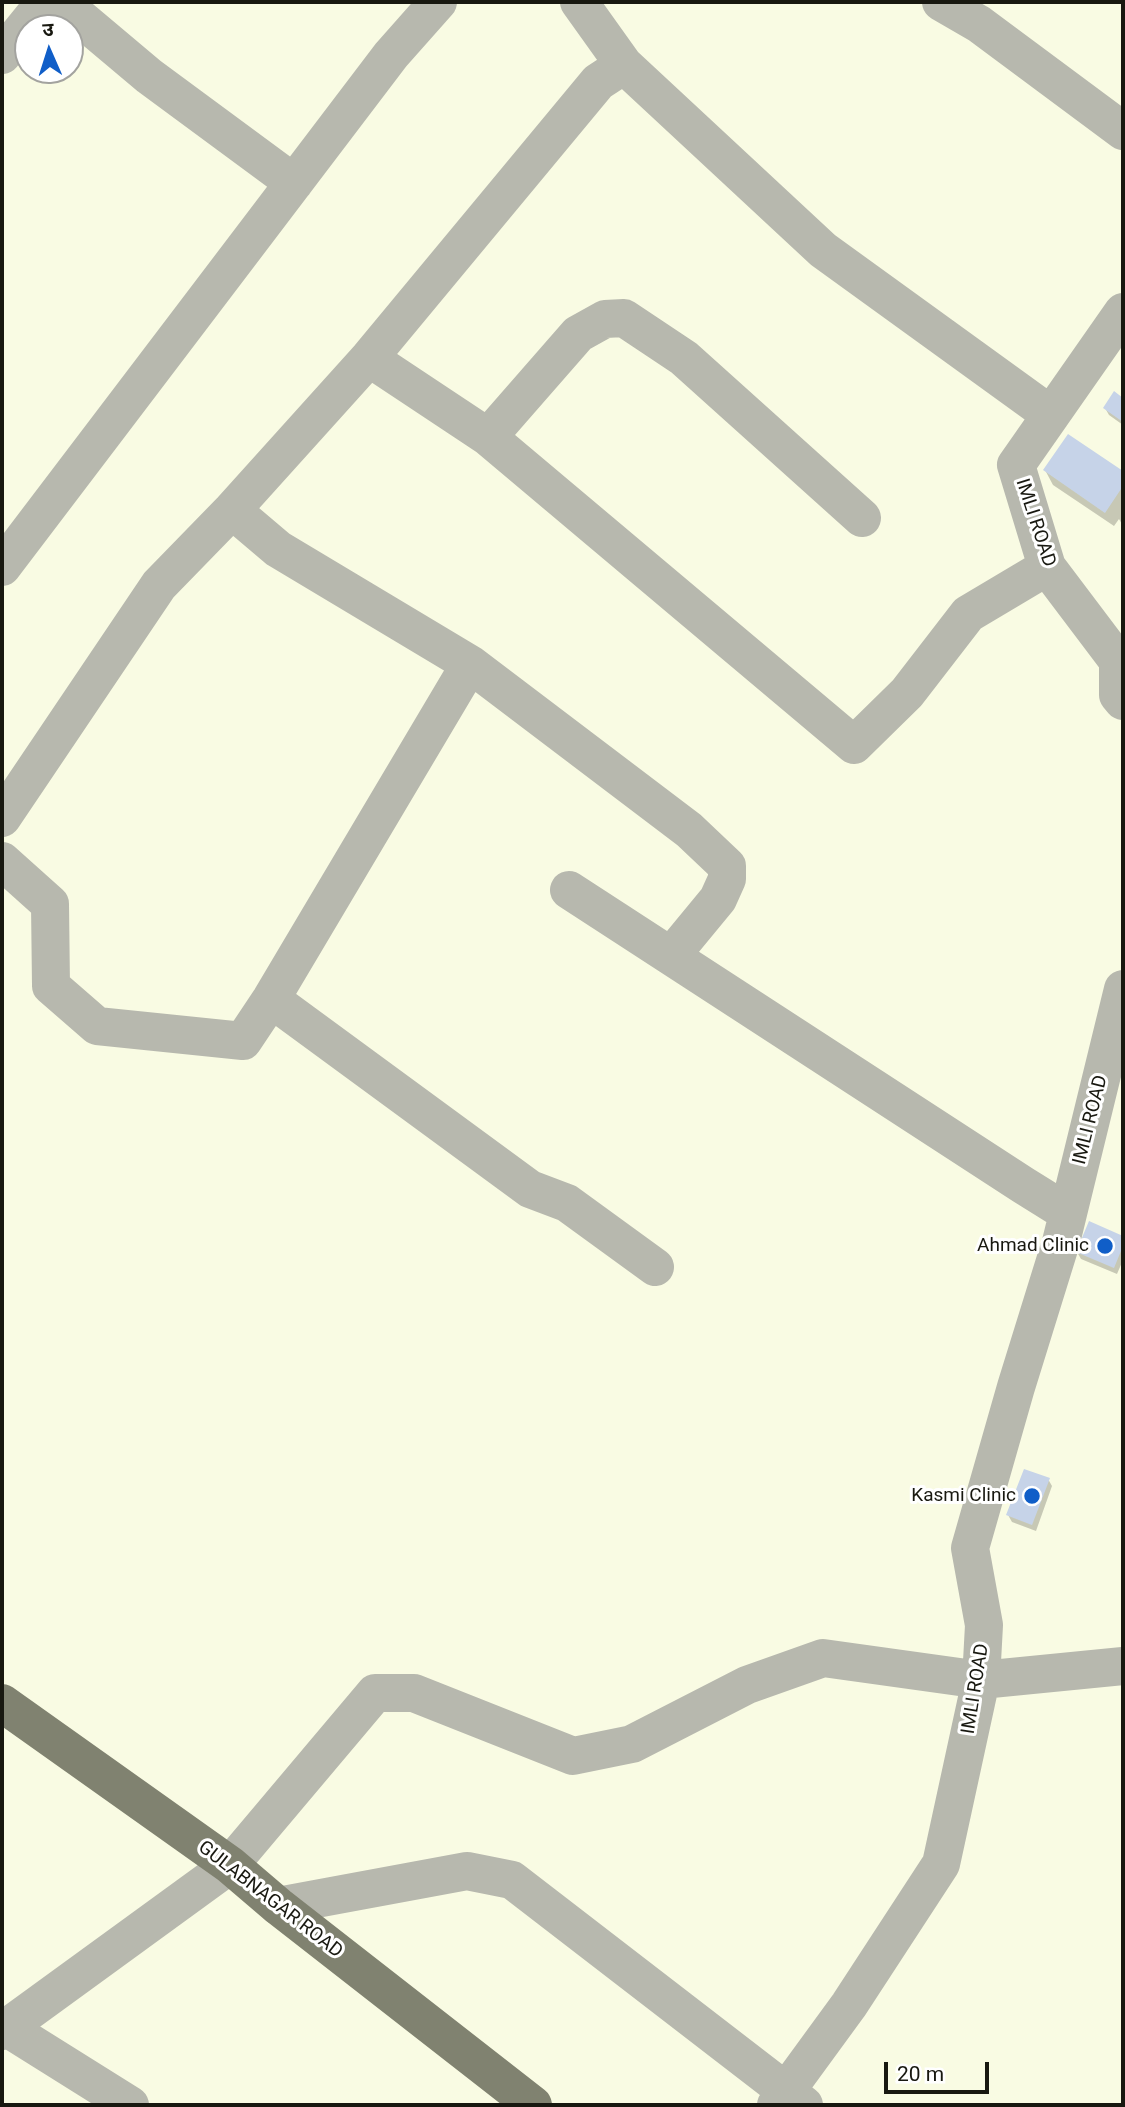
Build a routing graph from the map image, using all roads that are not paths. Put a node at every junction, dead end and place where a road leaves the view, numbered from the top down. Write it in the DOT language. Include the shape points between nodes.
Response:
graph roads {
  1 [pos="45,2"];
  2 [pos="61,2"];
  3 [pos="438,2"];
  4 [pos="579,2"];
  5 [pos="942,2"];
  6 [pos="2,55"];
  7 [pos="624,65"];
  8 [pos="1123,131"];
  9 [pos="294,183"];
  10 [pos="1123,312"];
  11 [pos="369,358"];
  12 [pos="1051,415"];
  13 [pos="488,437"];
  14 [pos="232,510"];
  15 [pos="862,518"];
  16 [pos="2,567"];
  17 [pos="1047,567"];
  18 [pos="1121,657"];
  19 [pos="470,664"];
  20 [pos="1123,701"];
  21 [pos="2,818"];
  22 [pos="2,861"];
  23 [pos="569,890"];
  24 [pos="671,956"];
  25 [pos="1123,989"];
  26 [pos="271,999"];
  27 [pos="1068,1213"];
  28 [pos="655,1267"];
  29 [pos="1123,1666"];
  30 [pos="981,1680"];
  31 [pos="2,1703"];
  32 [pos="230,1865"];
  33 [pos="278,1906"];
  34 [pos="5,2029"];
  35 [pos="789,2101"];
  36 [pos="130,2105"];
  37 [pos="533,2105"];
  1 -- 6 [label="street"];
  2 -- 9 [label="street" via="149,76"];
  3 -- 9 [label="street" via="391,55"];
  4 -- 7 [label="street"];
  5 -- 8 [label="street" via="979,24"];
  7 -- 11 [label="street" via="598,82"];
  7 -- 12 [label="street" via="823,250"];
  9 -- 16 [label="street"];
  10 -- 12 [label="street, IMLI ROAD"];
  11 -- 13 [label="street"];
  11 -- 14 [label="street"];
  12 -- 17 [label="street, IMLI ROAD" via="1016,465"];
  13 -- 15 [label="street" via="578,334 605,319 624,318 684,358"];
  13 -- 17 [label="street" via="855,745 907,693 968,614"];
  14 -- 19 [label="street" via="278,549"];
  14 -- 21 [label="street" via="159,585"];
  17 -- 18 [label="street, IMLI ROAD"];
  18 -- 20 [label="street, IMLI ROAD" via="1118,695"];
  19 -- 24 [label="street" via="690,830 727,866 718,899"];
  19 -- 26 [label="street"];
  22 -- 26 [label="street" via="50,904 51,985 97,1026 243,1041"];
  23 -- 24 [label="street"];
  24 -- 27 [label="street"];
  25 -- 27 [label="street, IMLI ROAD"];
  26 -- 28 [label="street" via="530,1189 567,1203"];
  27 -- 30 [label="street, IMLI ROAD" via="970,1548 984,1625"];
  29 -- 30 [label="street"];
  30 -- 32 [label="street" via="823,1658 747,1685 632,1744 573,1756 414,1693 375,1693"];
  30 -- 35 [label="street, IMLI ROAD" via="941,1864"];
  31 -- 32 [label="main road, GULABNAGAR ROAD"];
  32 -- 33 [label="main road, GULABNAGAR ROAD"];
  32 -- 34 [label="street"];
  33 -- 35 [label="street" via="467,1871 512,1880"];
  33 -- 37 [label="main road, GULABNAGAR ROAD"];
  34 -- 36 [label="street"];
}
